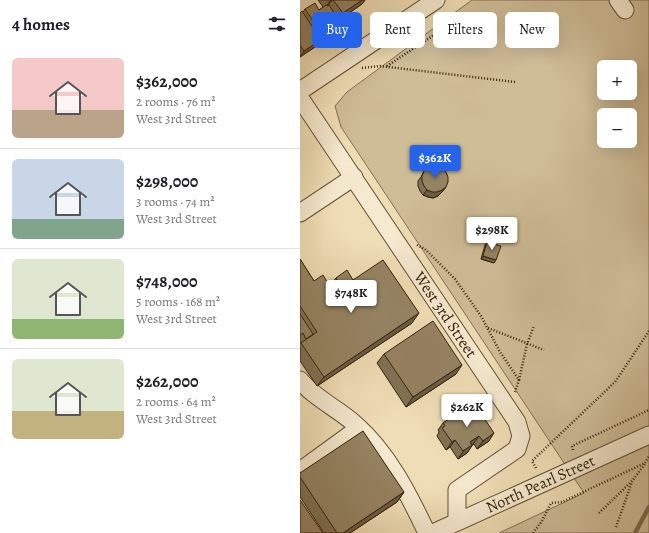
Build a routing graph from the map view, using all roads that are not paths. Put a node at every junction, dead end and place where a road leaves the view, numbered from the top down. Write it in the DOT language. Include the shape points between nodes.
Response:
graph roads {
  1 [pos="436,0"];
  2 [pos="300,91"];
  3 [pos="300,98"];
  4 [pos="354,177"];
  5 [pos="300,213"];
  6 [pos="300,380"];
  7 [pos="359,428"];
  8 [pos="649,435"];
  9 [pos="300,471"];
  10 [pos="457,521"];
  11 [pos="427,533"];
  12 [pos="433,533"];
  1 -- 2 [label="street"];
  3 -- 4 [label="street, West 3rd Street"];
  4 -- 5 [label="street"];
  4 -- 10 [label="street, West 3rd Street" via="517,422 521,436 517,449 458,490"];
  6 -- 7 [label="street" via="308,390"];
  7 -- 9 [label="street"];
  7 -- 11 [label="street" via="389,461 412,500"];
  8 -- 10 [label="street, North Pearl Street"];
  10 -- 12 [label="street, North Pearl Street"];
}
